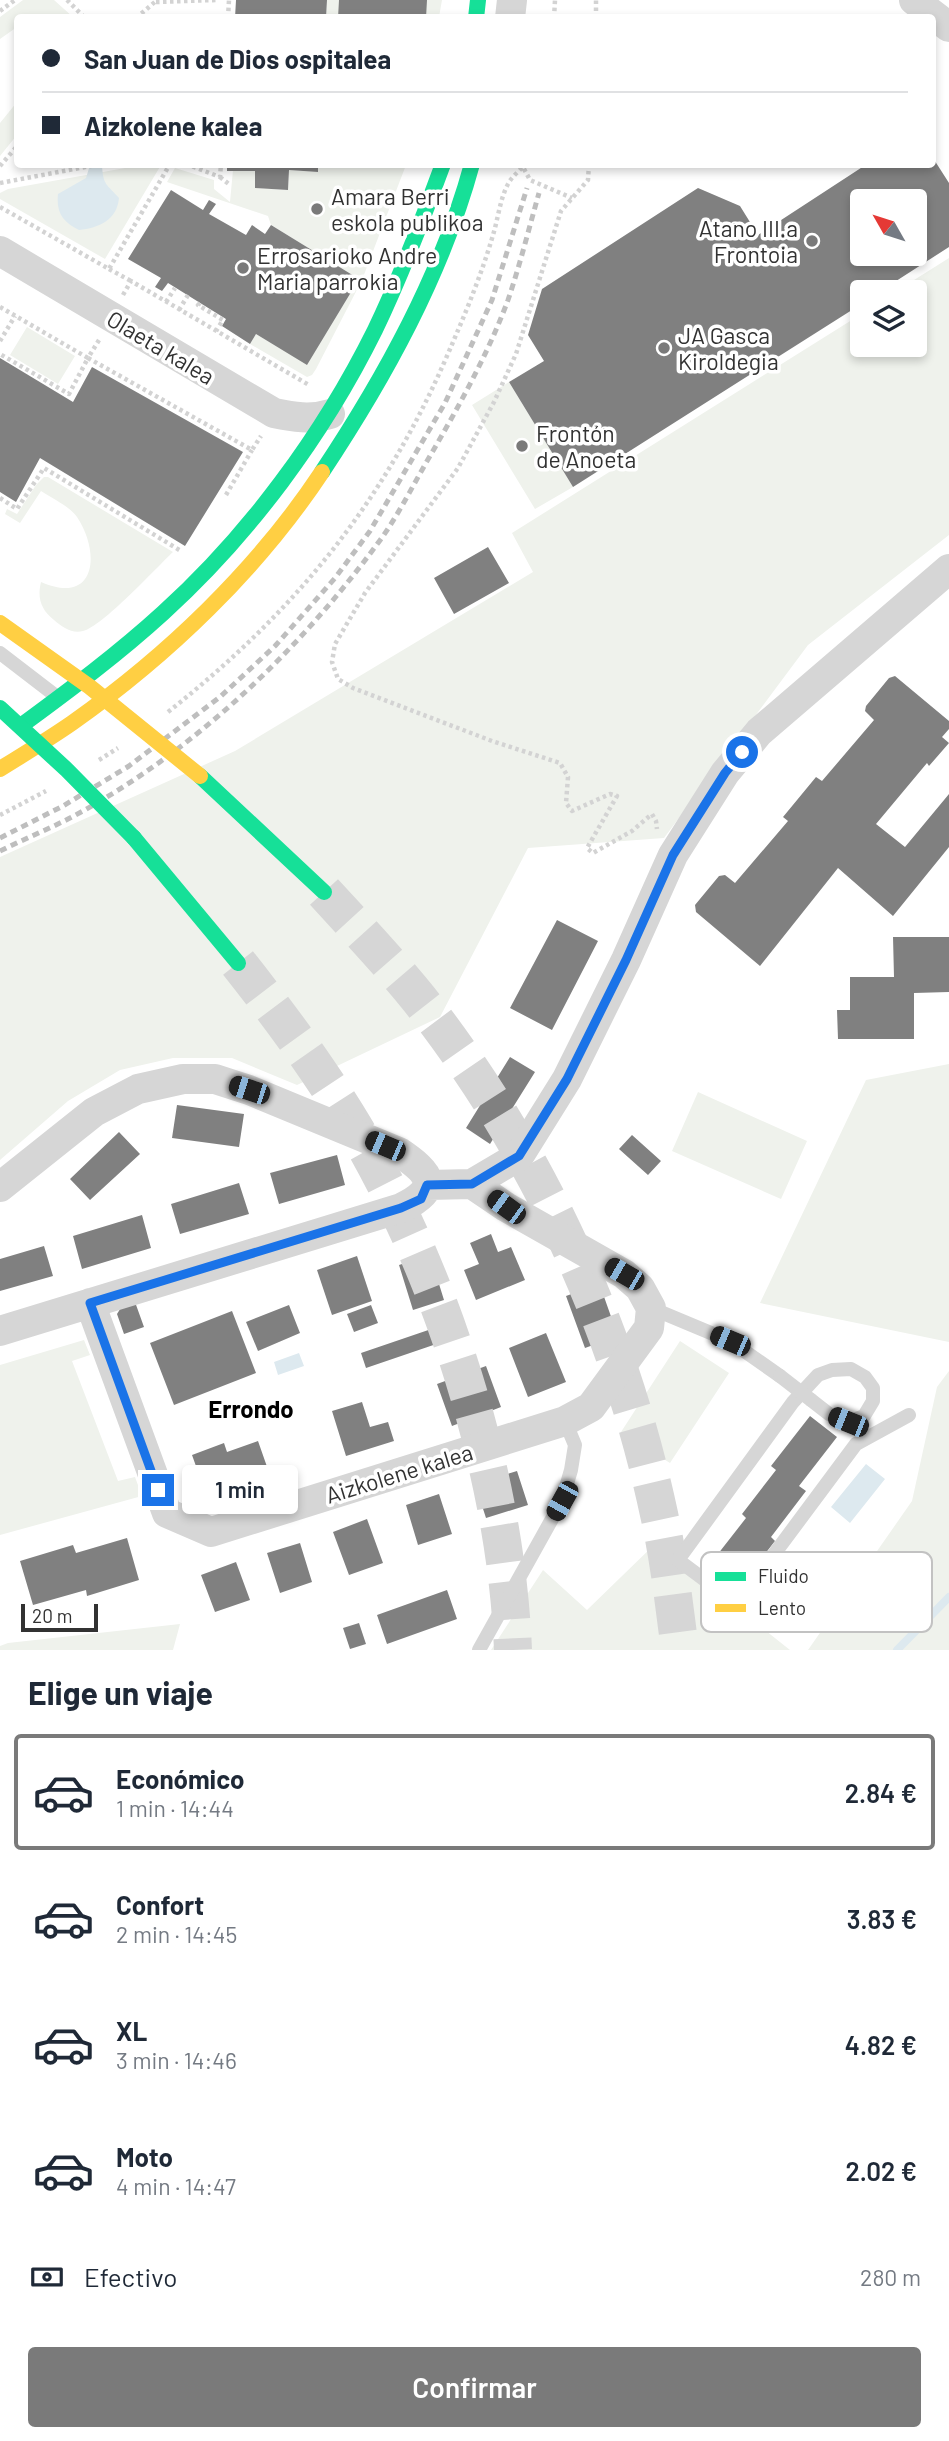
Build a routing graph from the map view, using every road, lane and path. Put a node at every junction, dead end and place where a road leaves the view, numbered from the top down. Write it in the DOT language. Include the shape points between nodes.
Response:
graph roads {
  1 [pos="15,0"];
  2 [pos="67,0"];
  3 [pos="216,0"];
  4 [pos="914,0"];
  5 [pos="156,1"];
  6 [pos="0,11"];
  7 [pos="81,14"];
  8 [pos="141,14"];
  9 [pos="932,14"];
  10 [pos="14,150"];
  11 [pos="0,166"];
  12 [pos="76,168"];
  13 [pos="168,168"];
  14 [pos="196,168"];
  15 [pos="221,168"];
  16 [pos="442,168"];
  17 [pos="471,168"];
  18 [pos="524,168"];
  19 [pos="589,168"];
  20 [pos="220,177"];
  21 [pos="0,183"];
  22 [pos="230,185"];
  23 [pos="572,198"];
  24 [pos="0,207"];
  25 [pos="0,251"];
  26 [pos="109,269"];
  27 [pos="131,281"];
  28 [pos="175,288"];
  29 [pos="188,295"];
  30 [pos="166,302"];
  31 [pos="200,303"];
  32 [pos="0,307"];
  33 [pos="179,310"];
  34 [pos="15,316"];
  35 [pos="216,331"];
  36 [pos="0,341"];
  37 [pos="0,354"];
  38 [pos="274,413"];
  39 [pos="330,414"];
  40 [pos="292,468"];
  41 [pos="0,498"];
  42 [pos="184,553"];
  43 [pos="949,569"];
  44 [pos="0,623"];
  45 [pos="0,653"];
  46 [pos="60,699"];
  47 [pos="0,708"];
  48 [pos="7,734"];
  49 [pos="0,769"];
  50 [pos="668,866"];
  51 [pos="324,892"];
  52 [pos="238,963"];
  53 [pos="472,1184"];
  54 [pos="427,1185"];
  55 [pos="0,1187"];
  56 [pos="90,1303"];
  57 [pos="651,1308"];
  58 [pos="0,1331"];
  59 [pos="802,1393"];
  60 [pos="802,1393"];
  61 [pos="802,1393"];
  62 [pos="802,1393"];
  63 [pos="909,1415"];
  64 [pos="565,1421"];
  65 [pos="776,1552"];
  66 [pos="701,1577"];
  67 [pos="479,1650"];
  1 -- 6 [label="path"];
  2 -- 7 [label="path"];
  3 -- 5 [label="path"];
  4 -- 9 [label="street"];
  5 -- 8 [label="path"];
  10 -- 11 [label="path"];
  12 -- 21 [label="path"];
  13 -- 26 [label="path"];
  14 -- 20 [label="path"];
  15 -- 20 [label="path"];
  16 -- 39 [label="main road" via="403,274"];
  17 -- 49 [label="main road" via="451,228 401,342 345,439 302,500 262,550 175,640 77,720"];
  18 -- 23 [label="path" via="530,180"];
  19 -- 23 [label="path" via="588,180"];
  20 -- 22 [label="path"];
  23 -- 50 [label="path" via="561,211 516,354 494,402 458,468 365,593 335,644 332,662 338,679 353,688 560,763 569,777 566,803 572,811 610,794 617,796 587,848 593,853 652,814"];
  24 -- 26 [label="path"];
  25 -- 38 [label="street, Olaeta kalea"];
  26 -- 27 [label="path"];
  28 -- 30 [label="path"];
  29 -- 33 [label="path"];
  31 -- 35 [label="path" via="223,320"];
  32 -- 34 [label="path"];
  34 -- 36 [label="path"];
  34 -- 37 [label="path" via="89,358 69,394"];
  38 -- 39 [label="street, Olaeta kalea" via="302,418"];
  38 -- 40 [label="street" via="288,441"];
  39 -- 40 [label="main road"];
  40 -- 46 [label="main road" via="242,531 156,621"];
  41 -- 42 [label="path" via="17,509 44,468"];
  43 -- 50 [label="street" via="759,732 725,773"];
  44 -- 51 [label="main road, bridge" via="100,695 200,776"];
  45 -- 46 [label="lane"];
  46 -- 48 [label="main road"];
  47 -- 52 [label="main road, bridge" via="134,838"];
  50 -- 53 [label="street" via="567,1079 519,1156"];
  53 -- 54 [label="street"];
  53 -- 57 [label="street" via="624,1274 640,1288"];
  54 -- 55 [label="street" via="421,1167 399,1152 237,1086 215,1079 183,1079 138,1089 94,1112"];
  54 -- 56 [label="street" via="421,1199 401,1208"];
  56 -- 58 [label="street"];
  56 -- 64 [label="street, Aizkolene kalea" via="167,1513 211,1532"];
  57 -- 59 [label="lane, bridge" via="730,1341"];
  57 -- 64 [label="street, Aizkolene kalea" via="649,1328 591,1407"];
  60 -- 61 [label="lane, bridge" via="848,1422 864,1416 873,1402 873,1388 851,1369 818,1375"];
  62 -- 66 [label="lane, bridge" via="678,1560"];
  63 -- 65 [label="lane, bridge" via="856,1444"];
  64 -- 67 [label="lane" via="575,1445 562,1501"];
}
